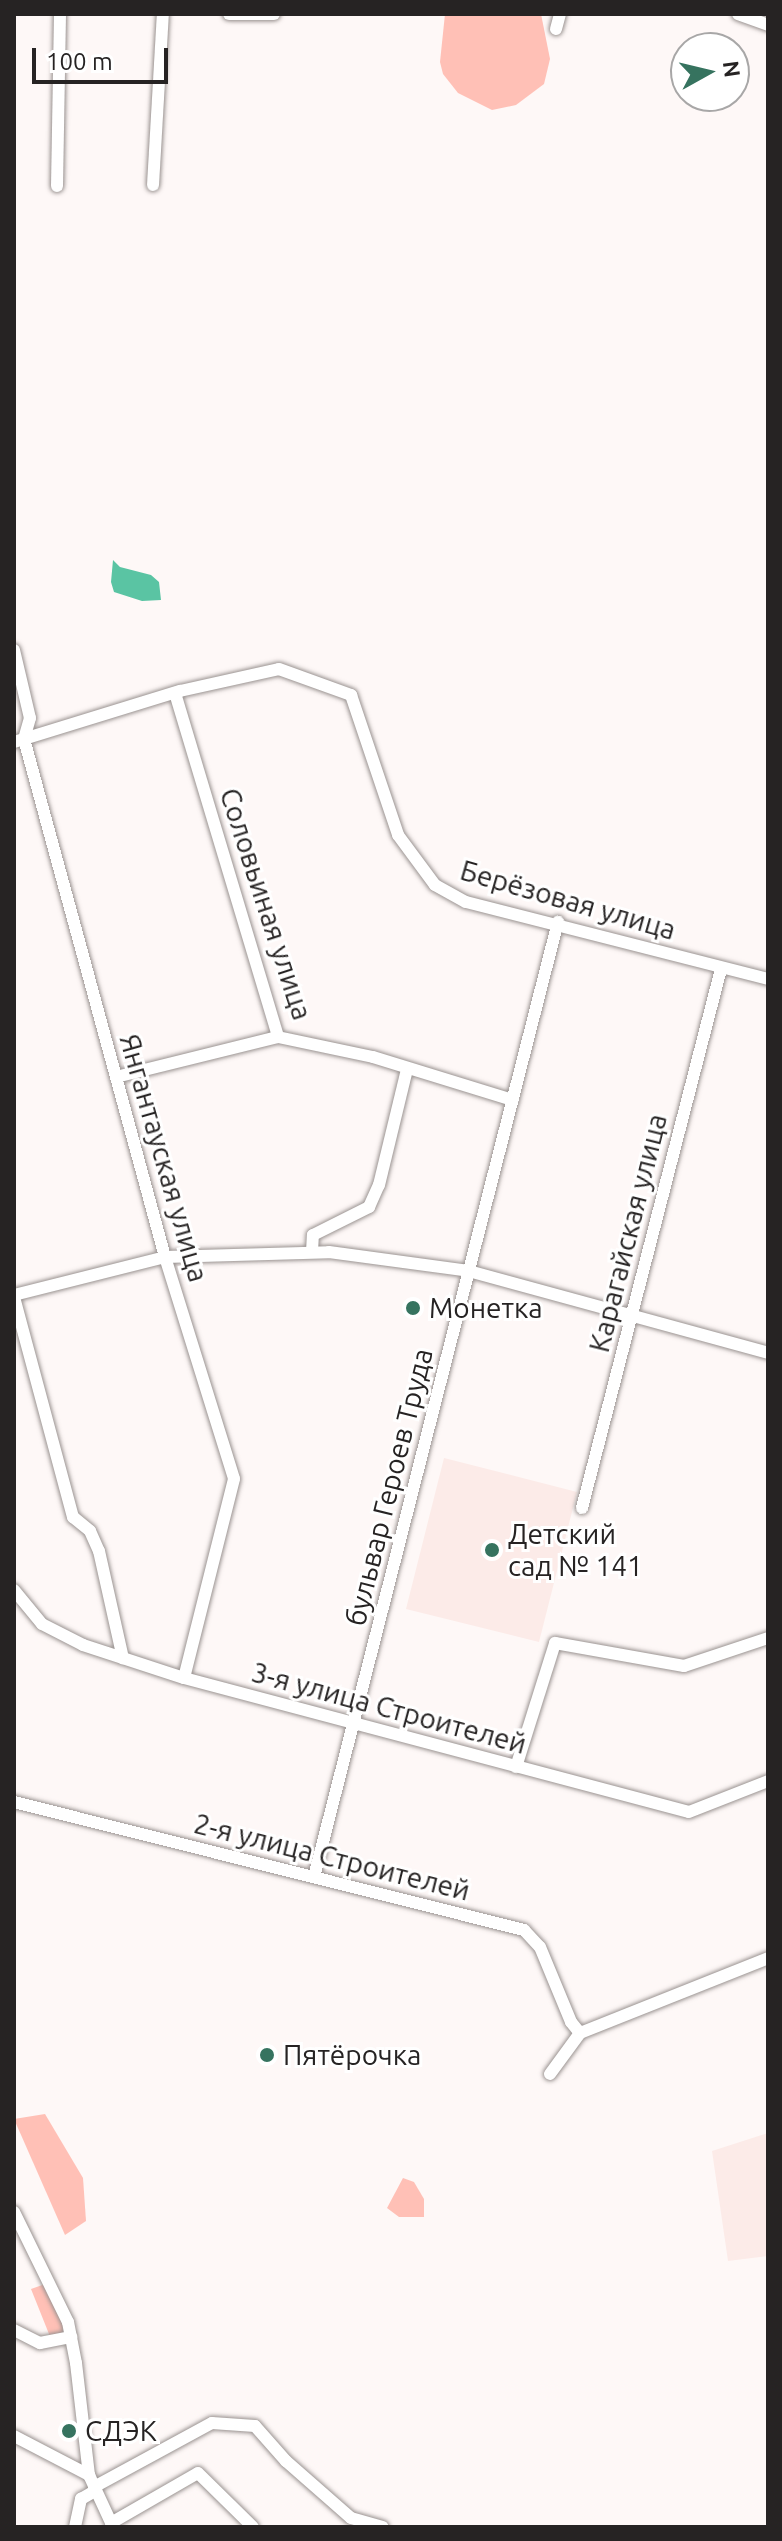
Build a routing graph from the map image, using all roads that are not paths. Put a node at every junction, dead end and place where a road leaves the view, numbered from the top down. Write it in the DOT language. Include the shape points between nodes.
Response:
graph roads {
  1 [pos="60,14"];
  2 [pos="163,14"];
  3 [pos="229,14"];
  4 [pos="560,14"];
  5 [pos="738,14"];
  6 [pos="274,15"];
  7 [pos="768,25"];
  8 [pos="556,29"];
  9 [pos="153,185"];
  10 [pos="57,186"];
  11 [pos="14,650"];
  12 [pos="175,693"];
  13 [pos="19,741"];
  14 [pos="558,922"];
  15 [pos="721,969"];
  16 [pos="768,979"];
  17 [pos="278,1037"];
  18 [pos="407,1069"];
  19 [pos="116,1077"];
  20 [pos="513,1100"];
  21 [pos="312,1252"];
  22 [pos="165,1257"];
  23 [pos="469,1271"];
  24 [pos="14,1296"];
  25 [pos="631,1318"];
  26 [pos="768,1353"];
  27 [pos="582,1508"];
  28 [pos="14,1590"];
  29 [pos="768,1638"];
  30 [pos="123,1658"];
  31 [pos="184,1678"];
  32 [pos="353,1724"];
  33 [pos="516,1767"];
  34 [pos="768,1781"];
  35 [pos="14,1802"];
  36 [pos="314,1877"];
  37 [pos="768,1958"];
  38 [pos="580,2033"];
  39 [pos="550,2074"];
  40 [pos="14,2212"];
  41 [pos="14,2330"];
  42 [pos="71,2337"];
  43 [pos="14,2436"];
  44 [pos="93,2484"];
  45 [pos="112,2525"];
  46 [pos="75,2527"];
  47 [pos="253,2527"];
  48 [pos="383,2527"];
  1 -- 10 [label="street"];
  2 -- 9 [label="street"];
  3 -- 6 [label="street"];
  4 -- 8 [label="street"];
  5 -- 7 [label="street"];
  11 -- 13 [label="street, Янгантауская улица" via="30,718"];
  12 -- 13 [label="street, Берёзовая улица"];
  12 -- 14 [label="street, Берёзовая улица" via="279,669 351,695 398,835 435,885 466,902"];
  12 -- 17 [label="street, Соловьиная улица"];
  13 -- 19 [label="street, Янгантауская улица"];
  14 -- 15 [label="street, Берёзовая улица"];
  14 -- 20 [label="street, бульвар Героев Труда"];
  15 -- 16 [label="street, Берёзовая улица"];
  15 -- 25 [label="street, Карагайская улица"];
  17 -- 18 [label="street, Соловьиная улица"];
  17 -- 19 [label="street"];
  18 -- 20 [label="street, Соловьиная улица"];
  18 -- 21 [label="street" via="369,1207 313,1235"];
  19 -- 22 [label="street, Янгантауская улица"];
  20 -- 23 [label="street, бульвар Героев Труда"];
  21 -- 22 [label="street"];
  21 -- 23 [label="street"];
  22 -- 24 [label="street"];
  22 -- 31 [label="street, Янгантауская улица" via="234,1479"];
  23 -- 25 [label="street"];
  23 -- 32 [label="street, бульвар Героев Труда"];
  24 -- 30 [label="street" via="73,1517 90,1531 99,1551"];
  25 -- 26 [label="street"];
  25 -- 27 [label="street, Карагайская улица"];
  28 -- 30 [label="street, 3-я улица Строителей" via="42,1624"];
  29 -- 33 [label="street" via="684,1666 555,1643"];
  30 -- 31 [label="street, 3-я улица Строителей"];
  31 -- 32 [label="street, 3-я улица Строителей"];
  32 -- 33 [label="street, 3-я улица Строителей"];
  32 -- 36 [label="street, бульвар Героев Труда"];
  33 -- 34 [label="street, 3-я улица Строителей" via="689,1812"];
  35 -- 36 [label="street, 2-я улица Строителей"];
  36 -- 38 [label="street, 2-я улица Строителей" via="524,1930 540,1947"];
  37 -- 38 [label="street"];
  38 -- 39 [label="street"];
  40 -- 42 [label="street" via="55,2291"];
  41 -- 42 [label="street" via="40,2343"];
  42 -- 44 [label="street"];
  43 -- 44 [label="street"];
  44 -- 45 [label="street"];
  44 -- 46 [label="street" via="81,2499"];
  44 -- 48 [label="street" via="212,2423 255,2426 351,2518"];
  45 -- 47 [label="street" via="198,2473"];
}
